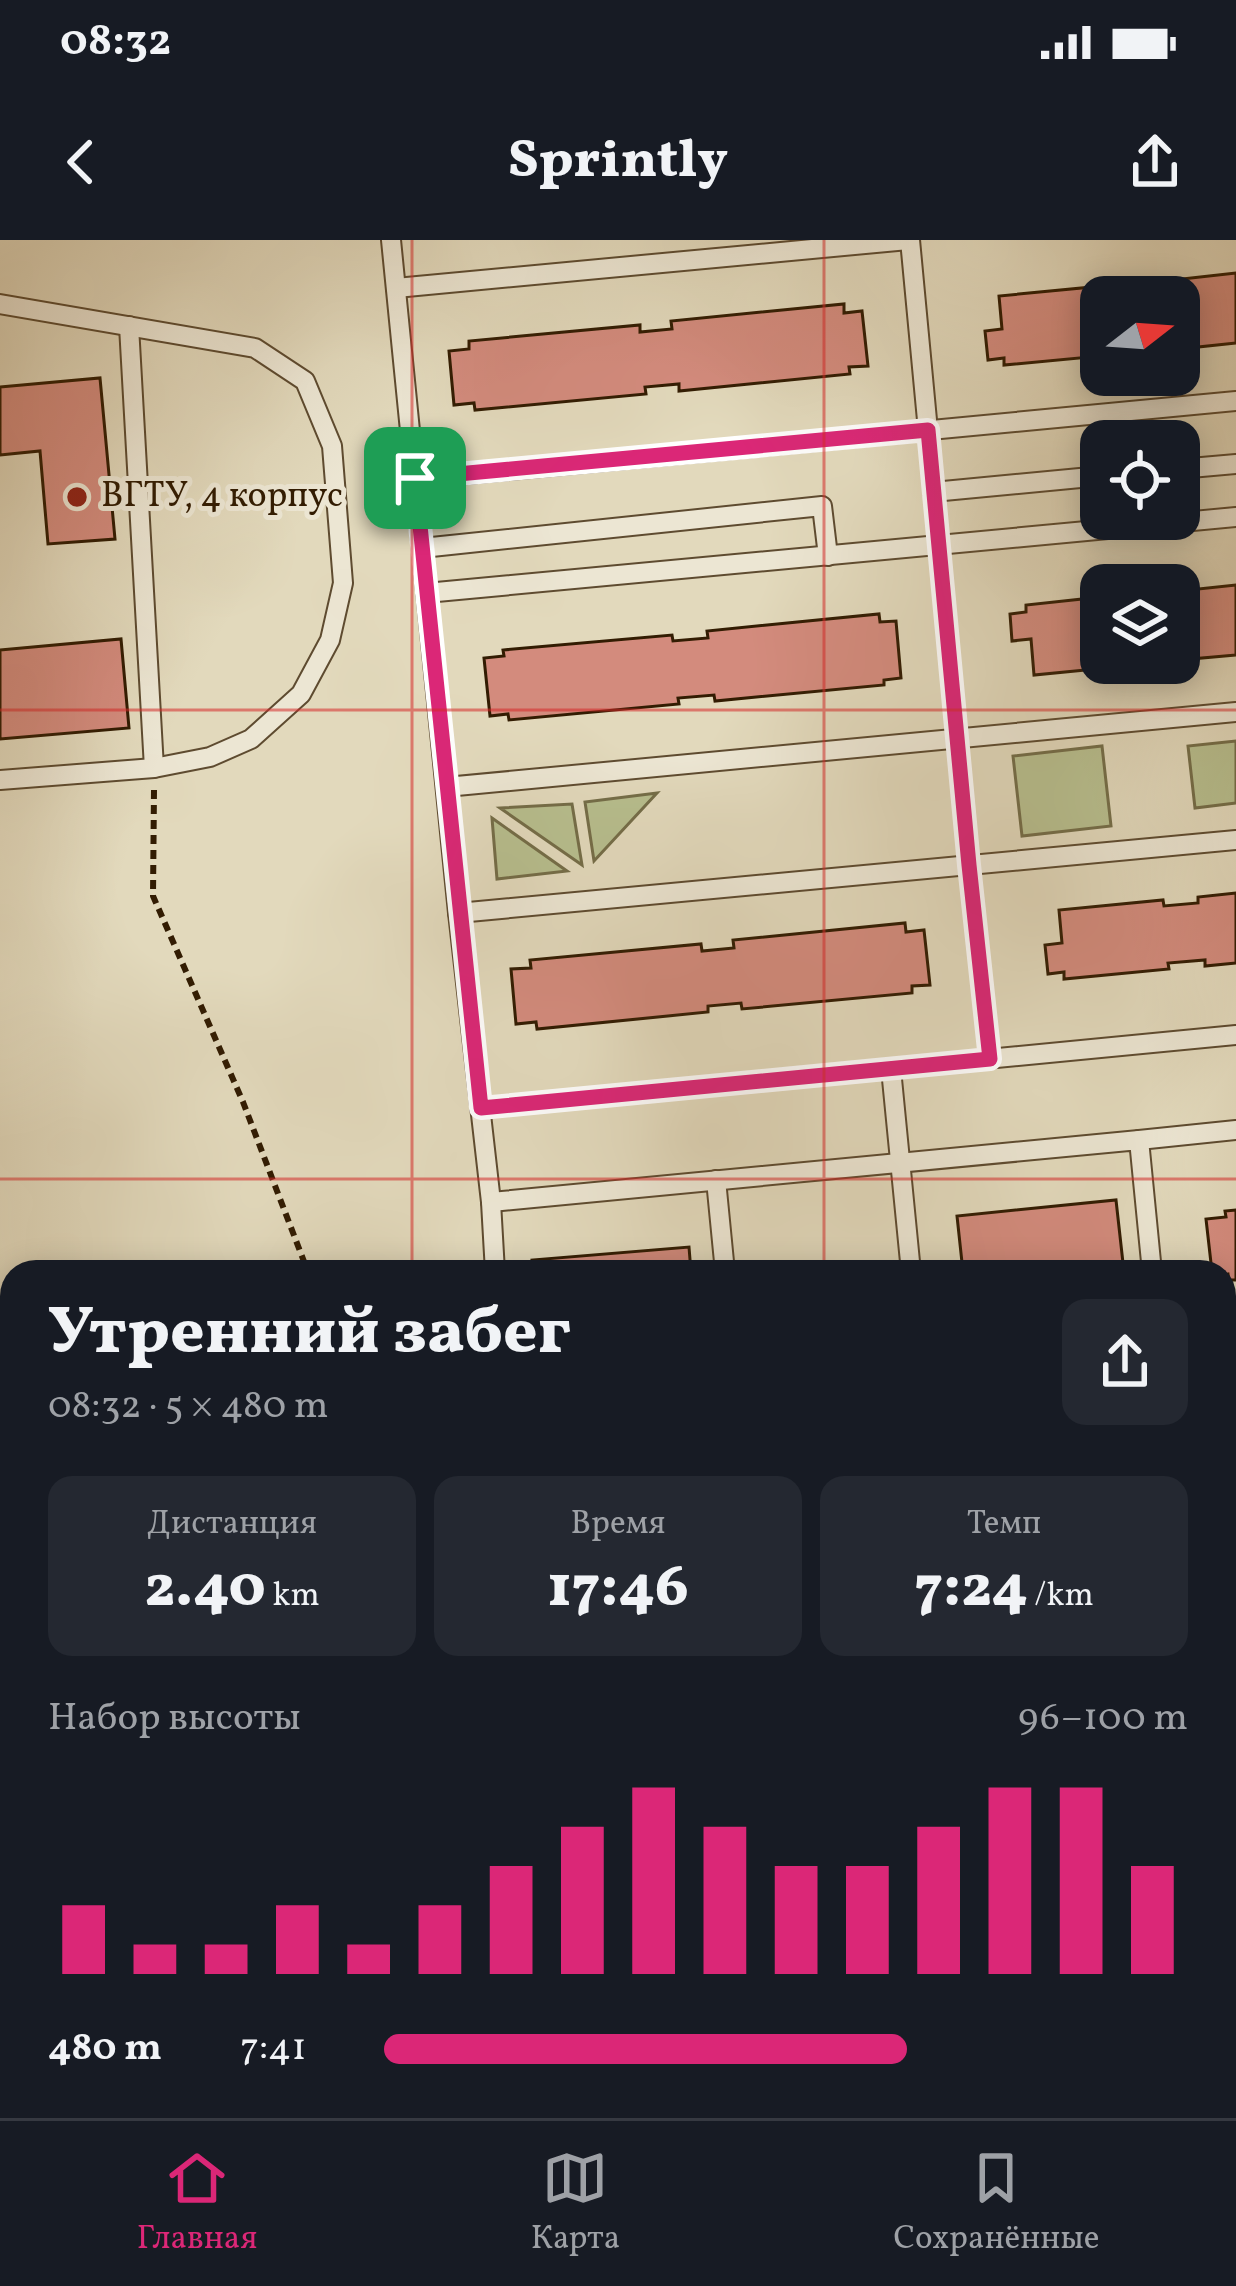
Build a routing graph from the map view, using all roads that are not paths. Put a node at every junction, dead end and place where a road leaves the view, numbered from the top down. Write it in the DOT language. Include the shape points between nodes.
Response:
graph roads {
  1 [pos="391,240"];
  2 [pos="909,240"];
  3 [pos="730,248"];
  4 [pos="396,288"];
  5 [pos="0,304"];
  6 [pos="129,326"];
  7 [pos="1236,401"];
  8 [pos="928,430"];
  9 [pos="1236,464"];
  10 [pos="1200,467"];
  11 [pos="415,478"];
  12 [pos="1080,478"];
  13 [pos="933,492"];
  14 [pos="1236,517"];
  15 [pos="938,545"];
  16 [pos="422,548"];
  17 [pos="828,556"];
  18 [pos="426,593"];
  19 [pos="1236,712"];
  20 [pos="957,738"];
  21 [pos="154,768"];
  22 [pos="0,780"];
  23 [pos="446,787"];
  24 [pos="1236,840"];
  25 [pos="969,865"];
  26 [pos="458,913"];
  27 [pos="1236,1035"];
  28 [pos="990,1059"];
  29 [pos="891,1069"];
  30 [pos="481,1108"];
  31 [pos="1236,1130"];
  32 [pos="1139,1140"];
  33 [pos="900,1163"];
  34 [pos="716,1180"];
  35 [pos="491,1202"];
  36 [pos="494,1260"];
  37 [pos="723,1260"];
  38 [pos="910,1260"];
  39 [pos="1151,1260"];
  1 -- 4 [label="lane"];
  2 -- 3 [label="lane"];
  2 -- 8 [label="lane"];
  3 -- 4 [label="lane"];
  4 -- 11 [label="lane"];
  5 -- 6 [label="lane"];
  6 -- 21 [label="lane"];
  6 -- 21 [label="lane" via="255,348 305,381 332,446 343,583 330,640 301,694 251,739"];
  7 -- 8 [label="lane"];
  8 -- 11 [label="lane"];
  8 -- 13 [label="lane"];
  9 -- 10 [label="lane"];
  11 -- 16 [label="lane"];
  12 -- 13 [label="lane"];
  13 -- 15 [label="lane"];
  14 -- 15 [label="lane"];
  15 -- 17 [label="lane"];
  15 -- 20 [label="lane"];
  16 -- 17 [label="lane" via="822,506"];
  16 -- 18 [label="lane"];
  17 -- 18 [label="lane"];
  18 -- 23 [label="lane"];
  19 -- 20 [label="lane"];
  20 -- 23 [label="lane"];
  20 -- 25 [label="lane"];
  21 -- 22 [label="lane"];
  23 -- 26 [label="lane"];
  24 -- 25 [label="lane"];
  25 -- 26 [label="lane"];
  25 -- 28 [label="lane"];
  26 -- 30 [label="lane"];
  27 -- 28 [label="lane"];
  28 -- 29 [label="lane"];
  29 -- 30 [label="lane"];
  29 -- 33 [label="lane"];
  30 -- 35 [label="lane"];
  31 -- 32 [label="lane"];
  32 -- 33 [label="lane"];
  32 -- 39 [label="lane"];
  33 -- 34 [label="lane"];
  33 -- 38 [label="lane"];
  34 -- 35 [label="lane"];
  34 -- 37 [label="lane"];
  35 -- 36 [label="lane"];
}
